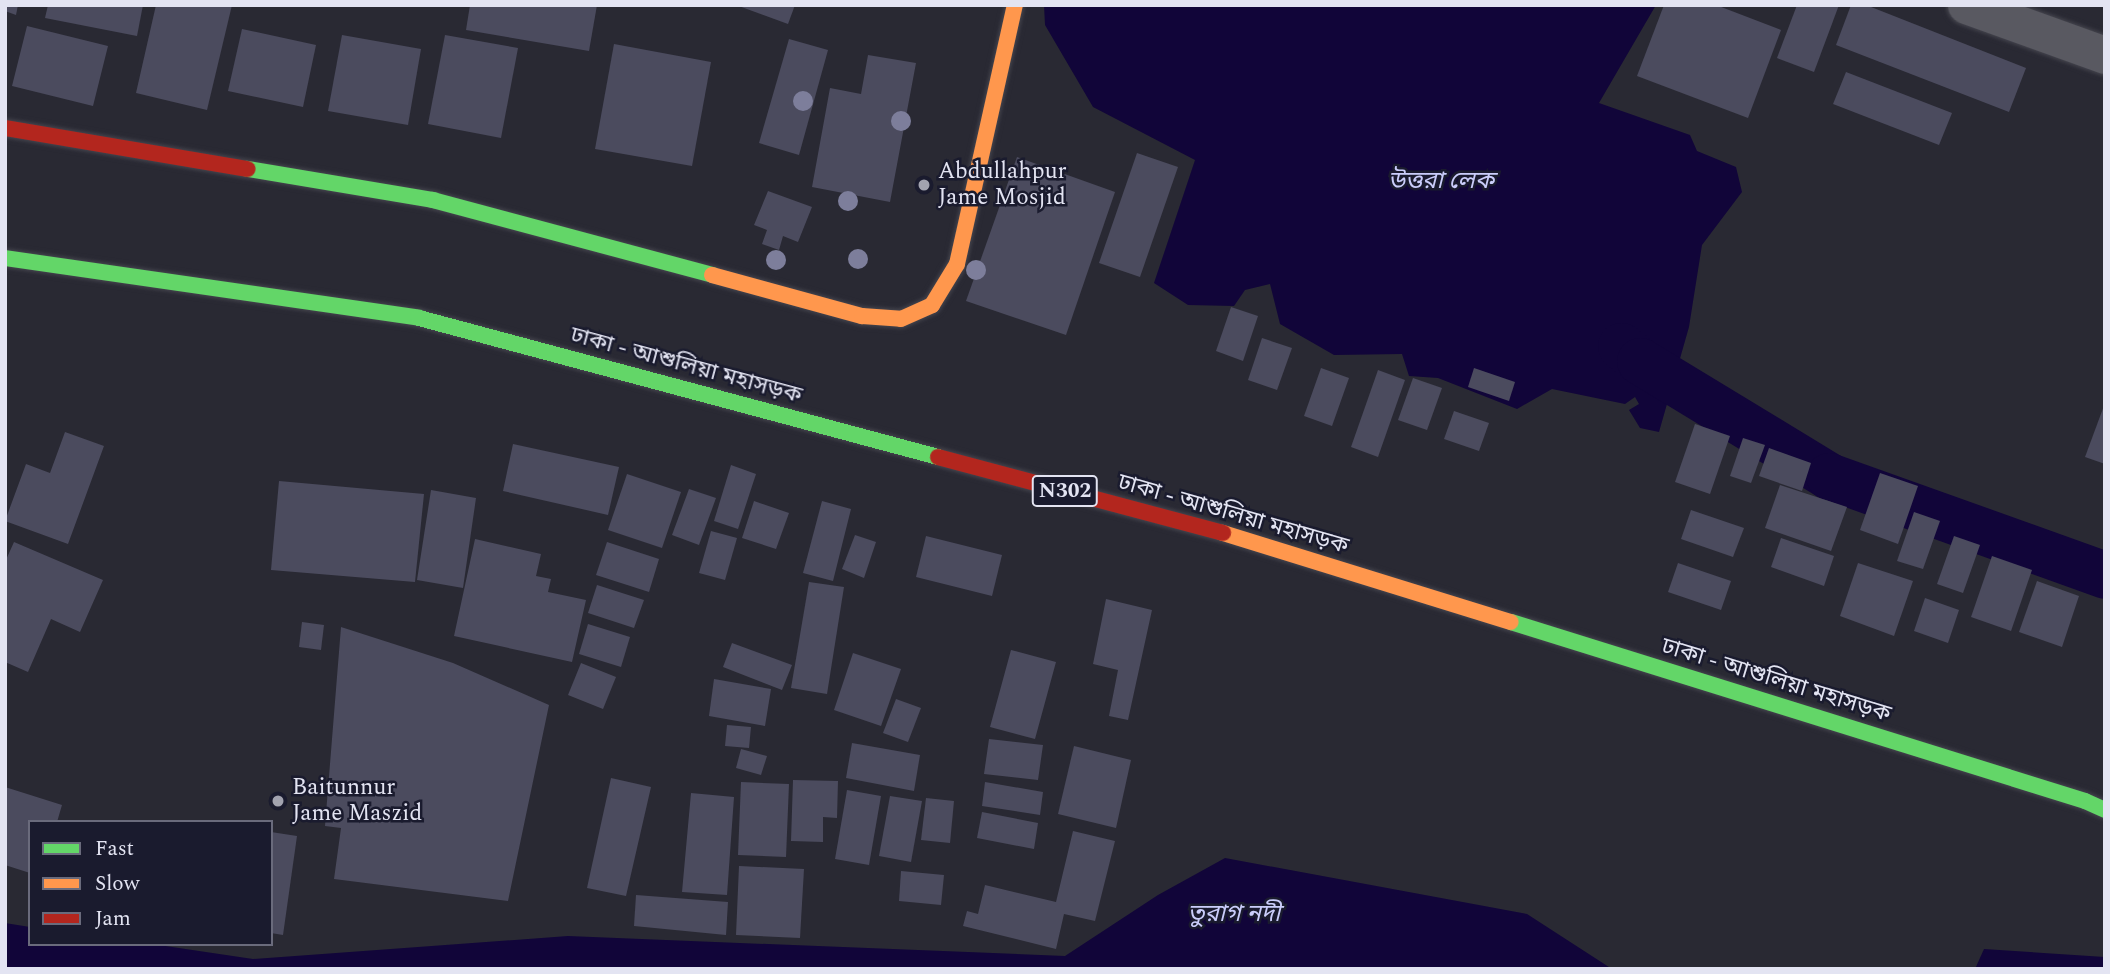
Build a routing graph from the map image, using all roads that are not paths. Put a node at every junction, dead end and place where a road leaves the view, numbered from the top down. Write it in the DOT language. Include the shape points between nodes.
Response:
graph roads {
  1 [pos="1015,5"];
  2 [pos="1966,5"];
  3 [pos="2105,55"];
  4 [pos="5,128"];
  5 [pos="5,258"];
  6 [pos="2105,810"];
  1 -- 4 [label="main road" via="957,264 932,305 901,319 862,316 433,200"];
  2 -- 3 [label="street"];
  5 -- 6 [label="main road, ঢাকা - আশুলিয়া মহাসড়ক / N302" via="419,318 1244,539"];
}
